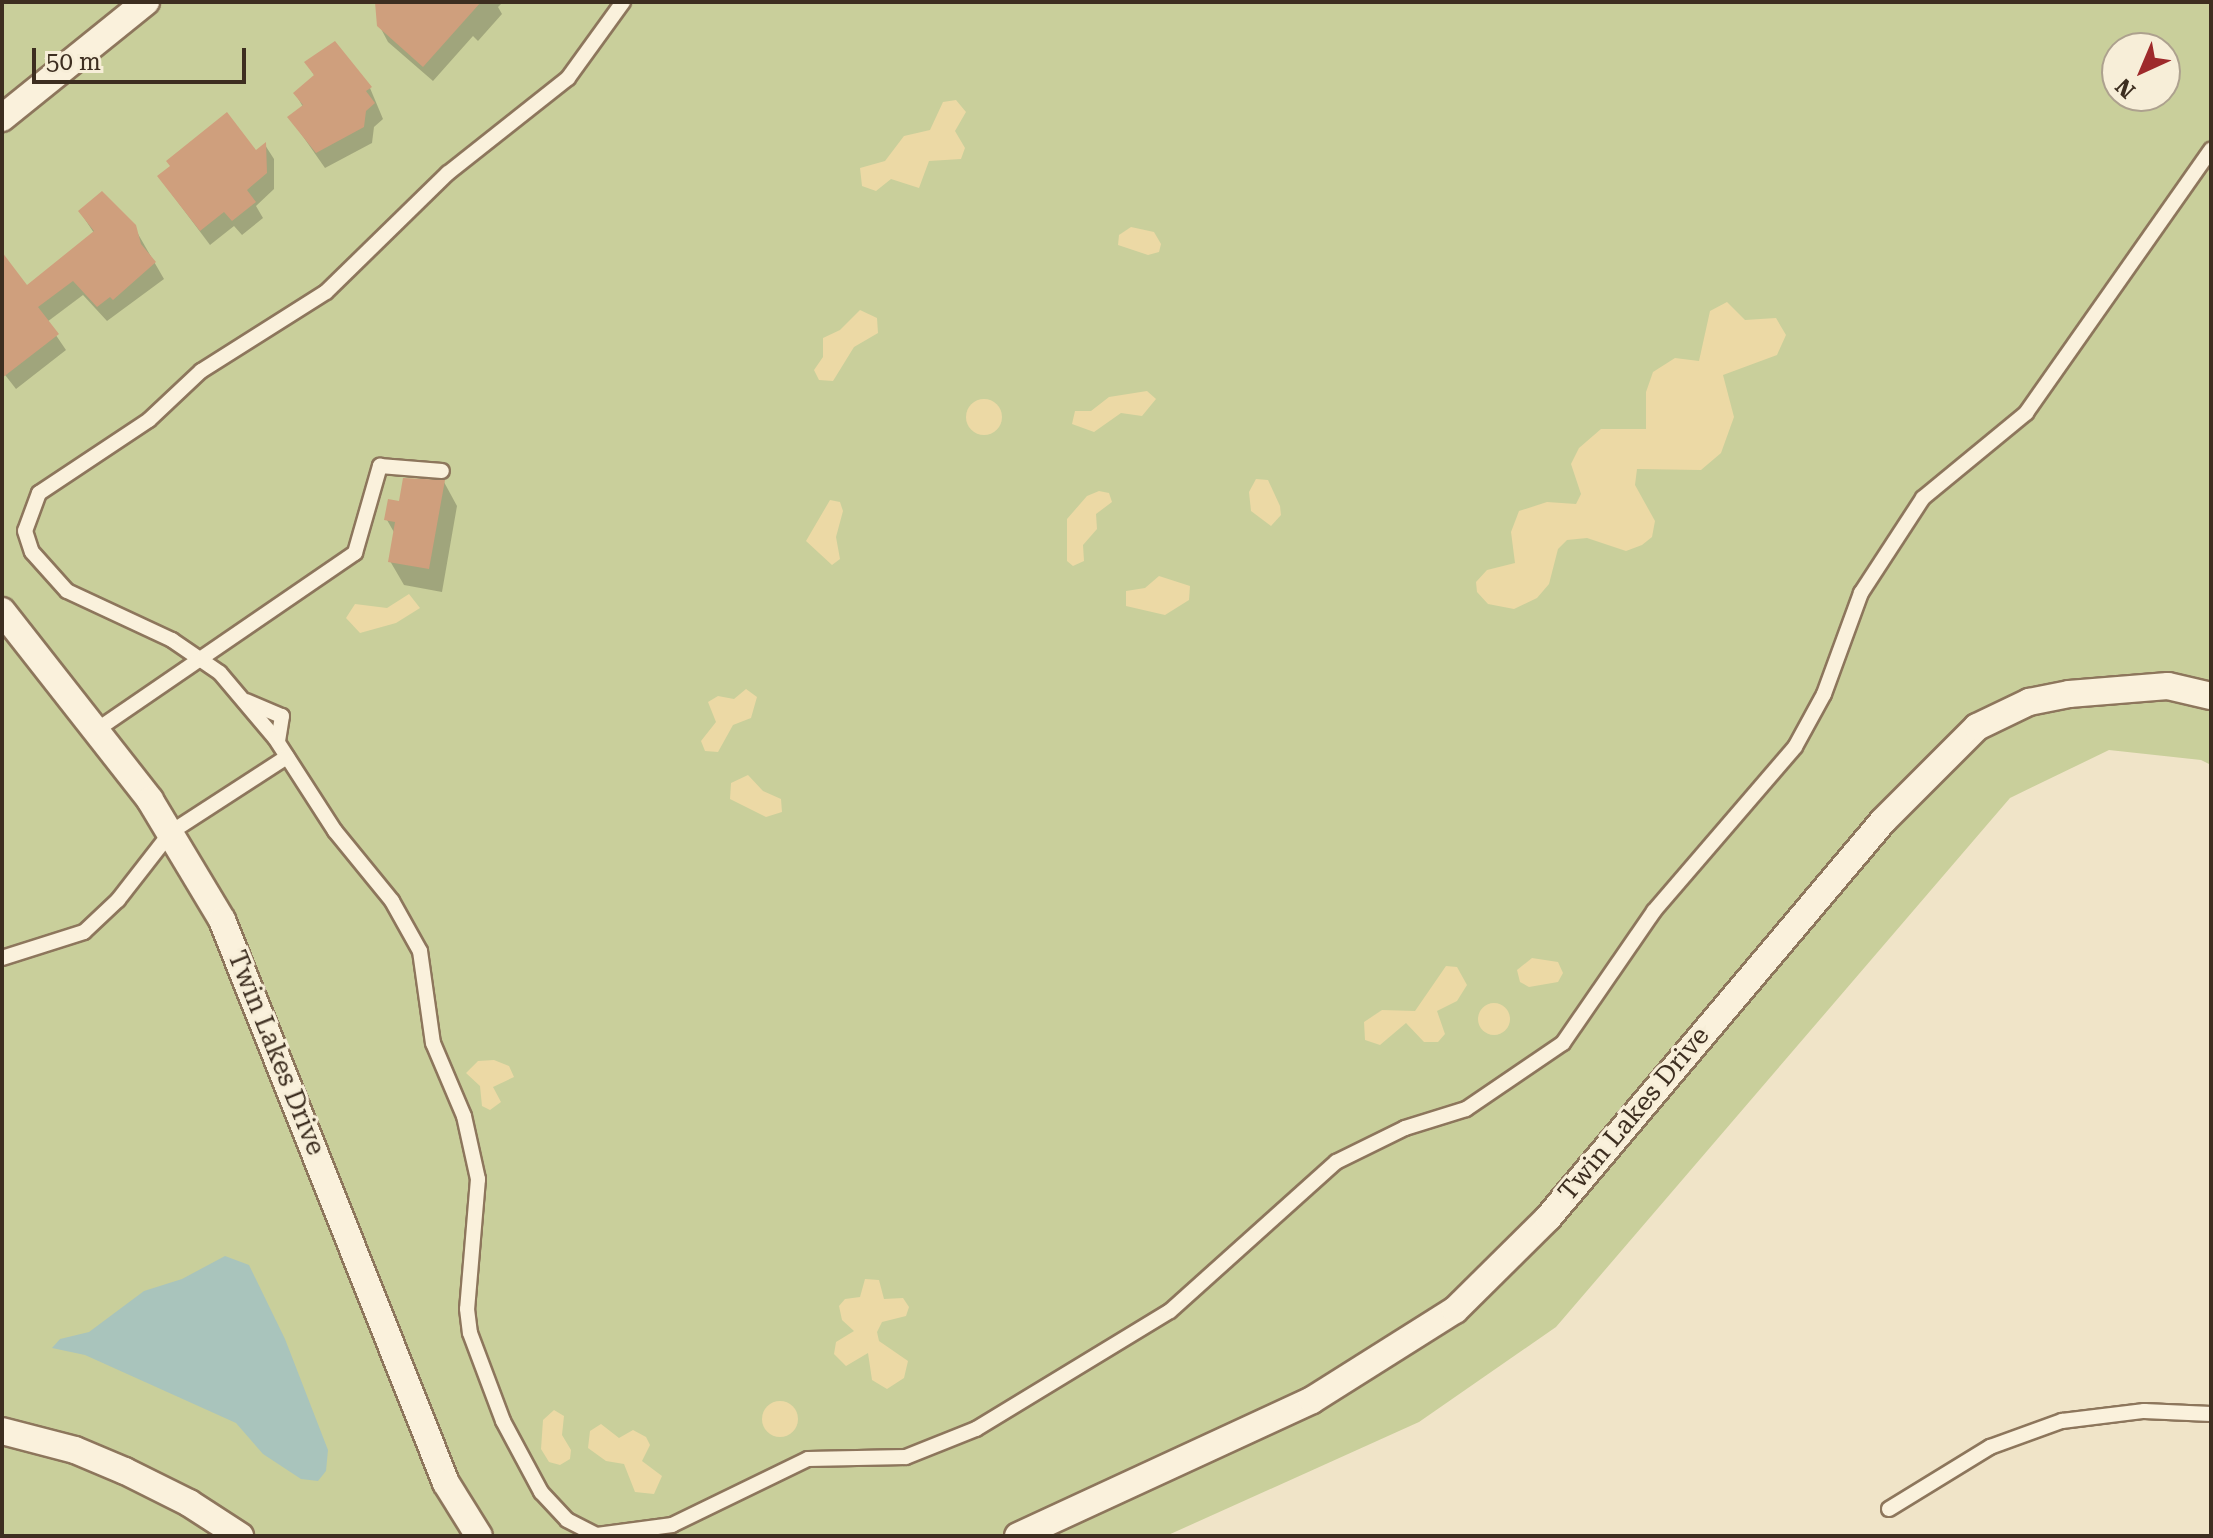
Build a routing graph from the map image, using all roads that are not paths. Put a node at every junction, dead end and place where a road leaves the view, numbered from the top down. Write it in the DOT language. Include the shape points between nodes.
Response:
graph roads {
  1 [pos="146,2"];
  2 [pos="623,2"];
  3 [pos="2,118"];
  4 [pos="2211,150"];
  5 [pos="442,471"];
  6 [pos="2,611"];
  7 [pos="204,657"];
  8 [pos="2211,696"];
  9 [pos="95,731"];
  10 [pos="287,757"];
  11 [pos="171,832"];
  12 [pos="2,958"];
  13 [pos="2211,1414"];
  14 [pos="2,1431"];
  15 [pos="1889,1509"];
  16 [pos="467,1531"];
  17 [pos="240,1536"];
  18 [pos="1018,1536"];
  1 -- 3 [label="street"];
  2 -- 7 [label="lane" via="583,64 448,173 326,292 201,371 149,420 39,493 27,517 27,540 56,581 92,605"];
  4 -- 10 [label="lane" via="2026,413 1923,498 1861,593 1824,694 1795,747 1654,911 1563,1043 1466,1109 1405,1128 1336,1162 1170,1311 1023,1403 930,1451 906,1457 808,1459 672,1525 617,1536 582,1530 554,1507 519,1454 470,1333 467,1309 478,1179 464,1116 433,1043 420,951 392,901 335,831"];
  5 -- 7 [label="lane" via="380,466 355,553"];
  6 -- 9 [label="street, Twin Lakes Drive"];
  7 -- 9 [label="lane"];
  7 -- 10 [label="lane" via="246,701"];
  8 -- 18 [label="street, Twin Lakes Drive" via="2168,686 2069,694 2029,702 1977,727 1883,821 1548,1218 1455,1310 1312,1400"];
  9 -- 11 [label="street, Twin Lakes Drive"];
  10 -- 11 [label="lane"];
  11 -- 12 [label="lane" via="118,900 84,932"];
  11 -- 16 [label="street, Twin Lakes Drive" via="222,920"];
  13 -- 15 [label="lane" via="2144,1411 2062,1421 1990,1447"];
  14 -- 17 [label="street" via="75,1450 125,1471"];
}
